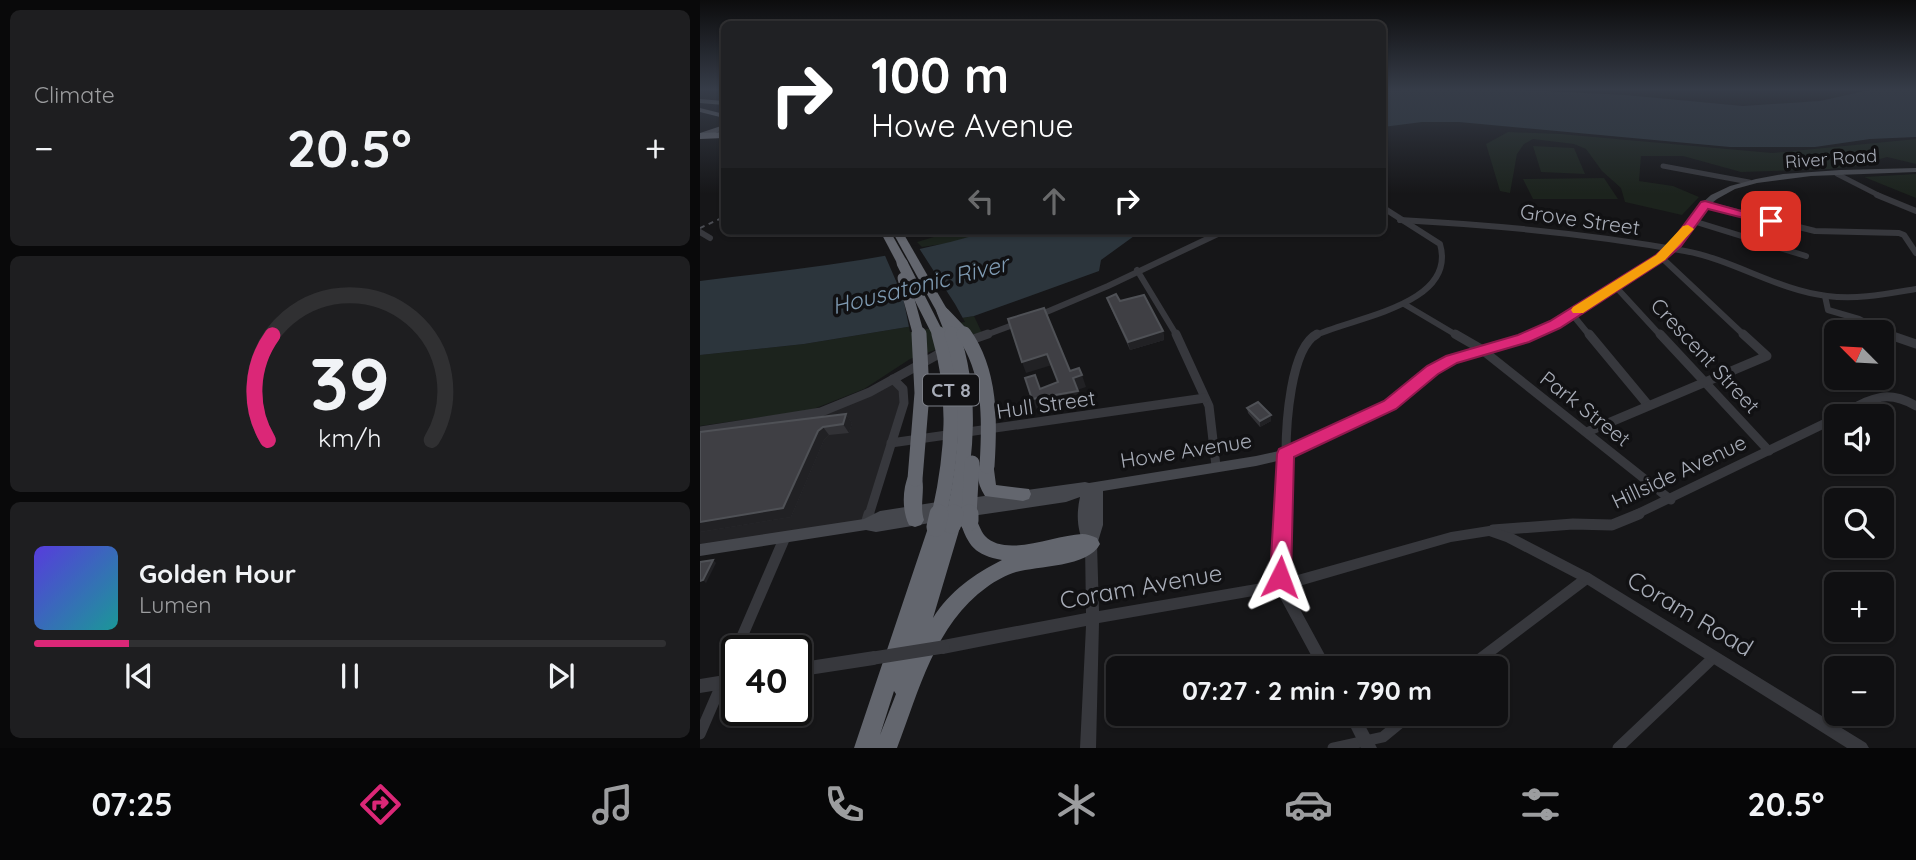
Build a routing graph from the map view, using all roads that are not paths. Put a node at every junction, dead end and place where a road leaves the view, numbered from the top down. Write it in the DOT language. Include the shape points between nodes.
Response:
graph roads {
  1 [pos="721,126"];
  2 [pos="700,134"];
  3 [pos="721,135"];
  4 [pos="1663,166"];
  5 [pos="1916,170"];
  6 [pos="1837,174"];
  7 [pos="1749,182"];
  8 [pos="1705,204"];
  9 [pos="1386,210"];
  10 [pos="1916,211"];
  11 [pos="1399,220"];
  12 [pos="1693,221"];
  13 [pos="700,232"];
  14 [pos="887,235"];
  15 [pos="899,235"];
  16 [pos="1215,235"];
  17 [pos="710,238"];
  18 [pos="1669,250"];
  19 [pos="1916,253"];
  20 [pos="1806,256"];
  21 [pos="1661,257"];
  22 [pos="902,263"];
  23 [pos="1137,270"];
  24 [pos="1615,286"];
  25 [pos="1916,289"];
  26 [pos="1825,296"];
  27 [pos="1404,304"];
  28 [pos="942,311"];
  29 [pos="1572,314"];
  30 [pos="1916,344"];
  31 [pos="1481,349"];
  32 [pos="893,379"];
  33 [pos="1705,382"];
  34 [pos="1205,398"];
  35 [pos="1864,404"];
  36 [pos="1648,405"];
  37 [pos="1916,406"];
  38 [pos="1824,424"];
  39 [pos="700,431"];
  40 [pos="1587,432"];
  41 [pos="891,443"];
  42 [pos="1769,451"];
  43 [pos="1286,454"];
  44 [pos="1216,467"];
  45 [pos="1092,488"];
  46 [pos="1023,494"];
  47 [pos="1671,500"];
  48 [pos="913,515"];
  49 [pos="866,524"];
  50 [pos="952,524"];
  51 [pos="1489,531"];
  52 [pos="785,537"];
  53 [pos="1091,544"];
  54 [pos="700,550"];
  55 [pos="1587,578"];
  56 [pos="1280,586"];
  57 [pos="1093,618"];
  58 [pos="748,635"];
  59 [pos="1318,656"];
  60 [pos="1484,656"];
  61 [pos="1714,657"];
  62 [pos="812,668"];
  63 [pos="721,682"];
  64 [pos="700,686"];
  65 [pos="721,697"];
  66 [pos="1357,726"];
  67 [pos="1396,726"];
  68 [pos="700,734"];
  69 [pos="1368,745"];
  70 [pos="865,748"];
  71 [pos="885,748"];
  72 [pos="1088,748"];
  73 [pos="1334,748"];
  74 [pos="1618,748"];
  75 [pos="1861,748"];
  1 -- 2 [label="main road"];
  2 -- 3 [label="highway"];
  4 -- 7 [label="street"];
  5 -- 6 [label="main road, River Road"];
  6 -- 7 [label="main road, River Road"];
  6 -- 10 [label="street"];
  7 -- 8 [label="main road, Howe Avenue"];
  8 -- 12 [label="main road, Howe Avenue"];
  8 -- 19 [label="street" via="1815,231 1899,233"];
  9 -- 11 [label="street"];
  11 -- 18 [label="street, Grove Street" via="1499,225"];
  11 -- 27 [label="street" via="1433,238 1443,252 1438,272 1423,291"];
  12 -- 18 [label="main road, Howe Avenue"];
  12 -- 20 [label="street"];
  13 -- 17 [label="street"];
  14 -- 22 [label="highway, CT 8"];
  15 -- 28 [label="highway, CT 8"];
  16 -- 23 [label="street"];
  18 -- 21 [label="main road, Howe Avenue"];
  18 -- 26 [label="street, Grove Street" via="1719,260"];
  21 -- 24 [label="main road, Howe Avenue"];
  21 -- 33 [label="street" via="1767,356"];
  22 -- 48 [label="highway, bridge" via="921,353"];
  22 -- 50 [label="highway, CT 8, bridge" via="935,325 949,378"];
  23 -- 32 [label="street" via="1101,291 932,356"];
  23 -- 34 [label="street" via="1175,331"];
  24 -- 29 [label="main road, Howe Avenue"];
  24 -- 33 [label="street, Crescent Street"];
  25 -- 26 [label="street, Grove Street" via="1866,298"];
  26 -- 30 [label="street" via="1828,310"];
  27 -- 31 [label="street, Park Street"];
  27 -- 43 [label="street" via="1309,338 1294,384"];
  28 -- 46 [label="highway, bridge" via="961,326 986,386 990,421 986,481 991,491"];
  28 -- 50 [label="highway, CT 8, bridge" via="959,358 966,420"];
  29 -- 31 [label="main road, Howe Avenue" via="1542,331"];
  29 -- 36 [label="street"];
  31 -- 40 [label="street, Park Street"];
  31 -- 43 [label="main road, Howe Avenue" via="1438,366 1390,405"];
  32 -- 39 [label="street" via="821,412"];
  32 -- 41 [label="street" via="906,391"];
  33 -- 36 [label="street"];
  33 -- 42 [label="street, Crescent Street"];
  34 -- 41 [label="street, Hull Street"];
  34 -- 44 [label="street"];
  35 -- 37 [label="street, Hillside Avenue" via="1884,394 1902,397"];
  36 -- 40 [label="street"];
  38 -- 42 [label="street, Hillside Avenue"];
  40 -- 47 [label="street, Park Street"];
  41 -- 49 [label="street"];
  42 -- 47 [label="street, Hillside Avenue"];
  43 -- 44 [label="main road, Howe Avenue"];
  43 -- 56 [label="street"];
  44 -- 45 [label="main road, Howe Avenue"];
  45 -- 46 [label="main road, Howe Avenue"];
  45 -- 48 [label="main road, Howe Avenue" via="1066,496"];
  45 -- 53 [label="main road" via="1086,496 1085,533"];
  46 -- 48 [label="main road, Howe Avenue"];
  47 -- 51 [label="street, Hillside Avenue" via="1612,525"];
  48 -- 49 [label="main road, Howe Avenue" via="880,516"];
  49 -- 52 [label="main road, Howe Avenue"];
  50 -- 53 [label="highway" via="993,551"];
  50 -- 70 [label="highway, CT 8"];
  50 -- 71 [label="highway, CT 8"];
  51 -- 55 [label="street, Coram Road"];
  51 -- 56 [label="street, Coram Avenue" via="1463,534"];
  52 -- 54 [label="main road, Howe Avenue"];
  52 -- 58 [label="street"];
  53 -- 57 [label="street"];
  53 -- 71 [label="highway" via="1076,552 1009,566 956,599 936,626"];
  55 -- 60 [label="street"];
  55 -- 61 [label="street, Coram Road"];
  56 -- 57 [label="street, Coram Avenue"];
  56 -- 59 [label="street"];
  57 -- 62 [label="street, Coram Avenue, bridge" via="943,648"];
  57 -- 72 [label="street"];
  61 -- 74 [label="street"];
  61 -- 75 [label="street, Coram Road"];
  63 -- 64 [label="street"];
  65 -- 68 [label="street"];
  66 -- 69 [label="street"];
  67 -- 69 [label="street"];
  69 -- 73 [label="street"];
}
